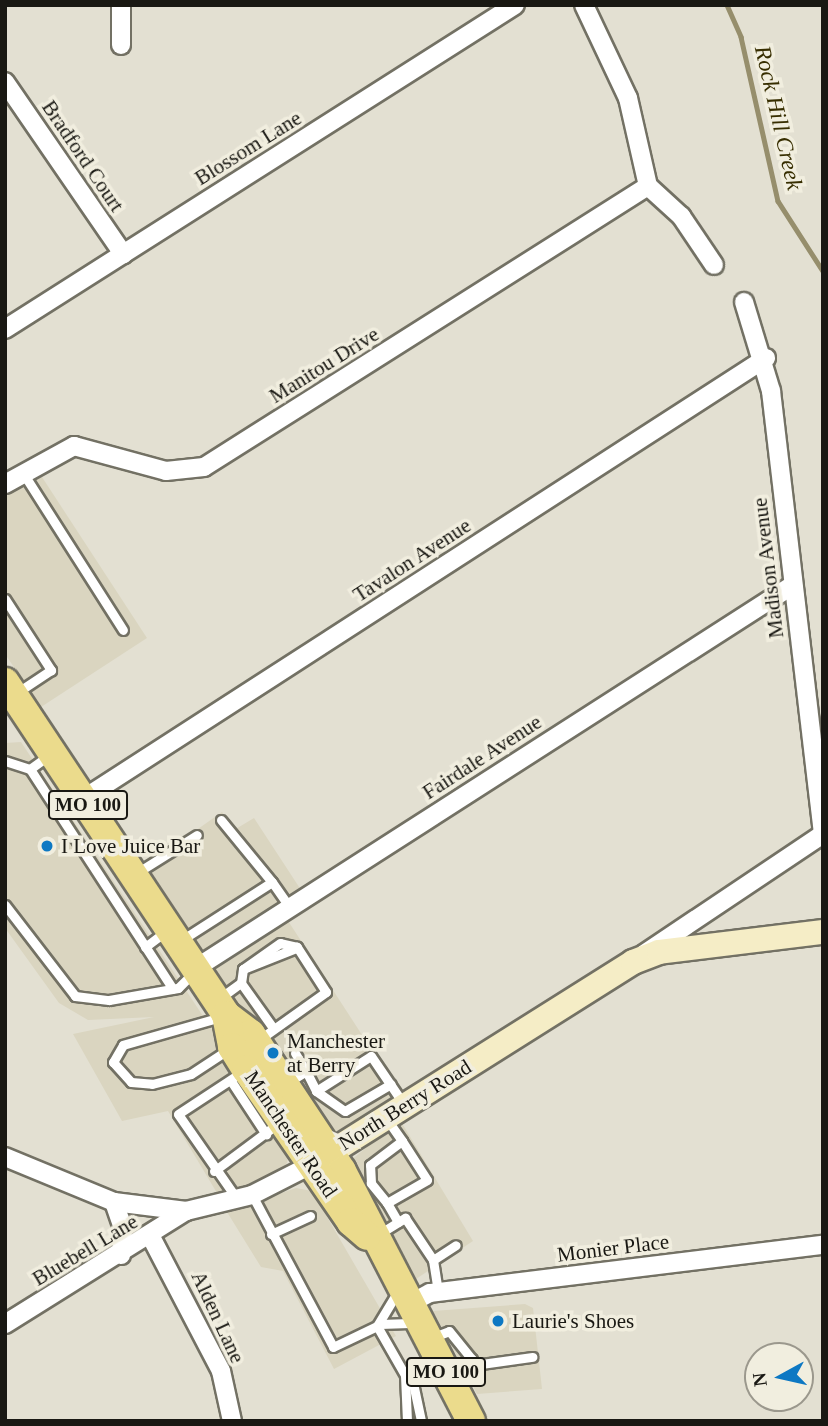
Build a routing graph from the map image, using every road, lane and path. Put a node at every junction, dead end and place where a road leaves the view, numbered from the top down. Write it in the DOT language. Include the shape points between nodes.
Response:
graph roads {
  1 [pos="121,5"];
  2 [pos="515,5"];
  3 [pos="584,5"];
  4 [pos="121,45"];
  5 [pos="5,82"];
  6 [pos="648,186"];
  7 [pos="123,254"];
  8 [pos="714,265"];
  9 [pos="744,302"];
  10 [pos="5,329"];
  11 [pos="766,358"];
  12 [pos="23,473"];
  13 [pos="5,484"];
  14 [pos="793,584"];
  15 [pos="5,599"];
  16 [pos="123,630"];
  17 [pos="9,688"];
  18 [pos="52,753"];
  19 [pos="5,761"];
  20 [pos="30,769"];
  21 [pos="83,799"];
  22 [pos="220,820"];
  23 [pos="823,833"];
  24 [pos="197,835"];
  25 [pos="134,874"];
  26 [pos="272,882"];
  27 [pos="5,905"];
  28 [pos="290,908"];
  29 [pos="823,932"];
  30 [pos="174,935"];
  31 [pos="145,947"];
  32 [pos="633,962"];
  33 [pos="196,968"];
  34 [pos="241,983"];
  35 [pos="173,989"];
  36 [pos="221,1007"];
  37 [pos="247,1053"];
  38 [pos="295,1053"];
  39 [pos="295,1078"];
  40 [pos="316,1091"];
  41 [pos="393,1102"];
  42 [pos="273,1128"];
  43 [pos="402,1141"];
  44 [pos="5,1157"];
  45 [pos="320,1158"];
  46 [pos="214,1171"];
  47 [pos="244,1197"];
  48 [pos="376,1201"];
  49 [pos="114,1202"];
  50 [pos="186,1211"];
  51 [pos="310,1216"];
  52 [pos="398,1222"];
  53 [pos="271,1234"];
  54 [pos="151,1237"];
  55 [pos="375,1240"];
  56 [pos="456,1245"];
  57 [pos="823,1245"];
  58 [pos="121,1255"];
  59 [pos="433,1260"];
  60 [pos="438,1292"];
  61 [pos="416,1313"];
  62 [pos="5,1324"];
  63 [pos="379,1325"];
  64 [pos="532,1357"];
  65 [pos="474,1365"];
  66 [pos="405,1375"];
  67 [pos="454,1386"];
  68 [pos="232,1421"];
  69 [pos="407,1421"];
  70 [pos="421,1421"];
  71 [pos="471,1421"];
  1 -- 4 [label="street"];
  2 -- 7 [label="street, Blossom Lane"];
  3 -- 6 [label="street" via="628,98"];
  5 -- 7 [label="street, Bradford Court"];
  6 -- 8 [label="street" via="681,216"];
  6 -- 12 [label="street, Manitou Drive" via="204,467 166,471 74,446"];
  7 -- 10 [label="street, Blossom Lane"];
  9 -- 11 [label="street, Madison Avenue"];
  11 -- 14 [label="street, Madison Avenue"];
  11 -- 21 [label="street, Tavalon Avenue"];
  12 -- 13 [label="street, Manitou Drive"];
  12 -- 16 [label="lane"];
  14 -- 23 [label="street, Madison Avenue"];
  14 -- 28 [label="street, Fairdale Avenue"];
  15 -- 17 [label="lane" via="51,670"];
  17 -- 18 [label="main road, Manchester Road / MO 100"];
  18 -- 20 [label="lane"];
  18 -- 21 [label="main road, Manchester Road / MO 100"];
  19 -- 20 [label="lane"];
  20 -- 31 [label="lane"];
  21 -- 25 [label="main road, Manchester Road / MO 100"];
  22 -- 26 [label="lane"];
  23 -- 32 [label="street, North Berry Road"];
  24 -- 25 [label="lane"];
  25 -- 30 [label="main road, Manchester Road / MO 100"];
  26 -- 28 [label="lane"];
  26 -- 30 [label="lane"];
  27 -- 35 [label="lane" via="62,988 91,1001"];
  28 -- 33 [label="street, Fairdale Avenue"];
  29 -- 32 [label="main road, North Berry Road" via="659,952"];
  30 -- 31 [label="lane"];
  30 -- 33 [label="main road, Manchester Road / MO 100"];
  31 -- 35 [label="lane"];
  32 -- 41 [label="main road, North Berry Road"];
  33 -- 35 [label="lane"];
  33 -- 36 [label="main road, Manchester Road / MO 100"];
  34 -- 36 [label="lane"];
  34 -- 37 [label="lane"];
  34 -- 37 [label="lane" via="243,970 297,947 326,992"];
  36 -- 37 [label="main road, Manchester Road / MO 100"];
  36 -- 37 [label="lane" via="123,1045 113,1062 138,1084 166,1082"];
  37 -- 39 [label="main road, Manchester Road / MO 100"];
  37 -- 42 [label="main road, Manchester Road / MO 100"];
  37 -- 46 [label="lane" via="178,1114"];
  38 -- 39 [label="lane"];
  39 -- 40 [label="lane"];
  39 -- 45 [label="main road, Manchester Road / MO 100"];
  40 -- 41 [label="lane" via="345,1111 361,1098"];
  40 -- 41 [label="lane" via="341,1080 371,1056"];
  41 -- 43 [label="lane"];
  41 -- 45 [label="main road, North Berry Road"];
  42 -- 45 [label="main road, Manchester Road / MO 100"];
  42 -- 46 [label="lane"];
  43 -- 48 [label="lane" via="370,1165"];
  43 -- 48 [label="lane" via="428,1180"];
  44 -- 49 [label="street, North Berry Road"];
  45 -- 47 [label="street, North Berry Road"];
  45 -- 48 [label="main road, Manchester Road / MO 100"];
  45 -- 55 [label="main road, Manchester Road / MO 100" via="351,1222"];
  46 -- 47 [label="lane"];
  47 -- 50 [label="street, North Berry Road"];
  47 -- 53 [label="lane"];
  48 -- 52 [label="lane"];
  48 -- 55 [label="main road, Manchester Road / MO 100"];
  49 -- 50 [label="street, North Berry Road"];
  49 -- 58 [label="street" via="123,1228"];
  50 -- 54 [label="street, Bluebell Lane"];
  51 -- 53 [label="lane"];
  52 -- 55 [label="lane"];
  52 -- 59 [label="lane" via="405,1218"];
  53 -- 63 [label="lane" via="333,1347"];
  54 -- 58 [label="street, Bluebell Lane"];
  54 -- 68 [label="street, Alden Lane" via="221,1371"];
  55 -- 61 [label="main road, Manchester Road / MO 100"];
  56 -- 59 [label="lane"];
  57 -- 60 [label="street, Monier Place"];
  58 -- 62 [label="street, Bluebell Lane"];
  59 -- 60 [label="lane"];
  60 -- 61 [label="street, Monier Place"];
  61 -- 63 [label="lane"];
  61 -- 63 [label="lane"];
  61 -- 65 [label="lane" via="449,1331"];
  61 -- 67 [label="main road, Manchester Road / MO 100"];
  63 -- 66 [label="lane"];
  64 -- 65 [label="lane"];
  65 -- 67 [label="lane" via="473,1377"];
  66 -- 69 [label="lane"];
  66 -- 70 [label="lane" via="413,1383"];
  67 -- 71 [label="main road, Manchester Road / MO 100"];
}
